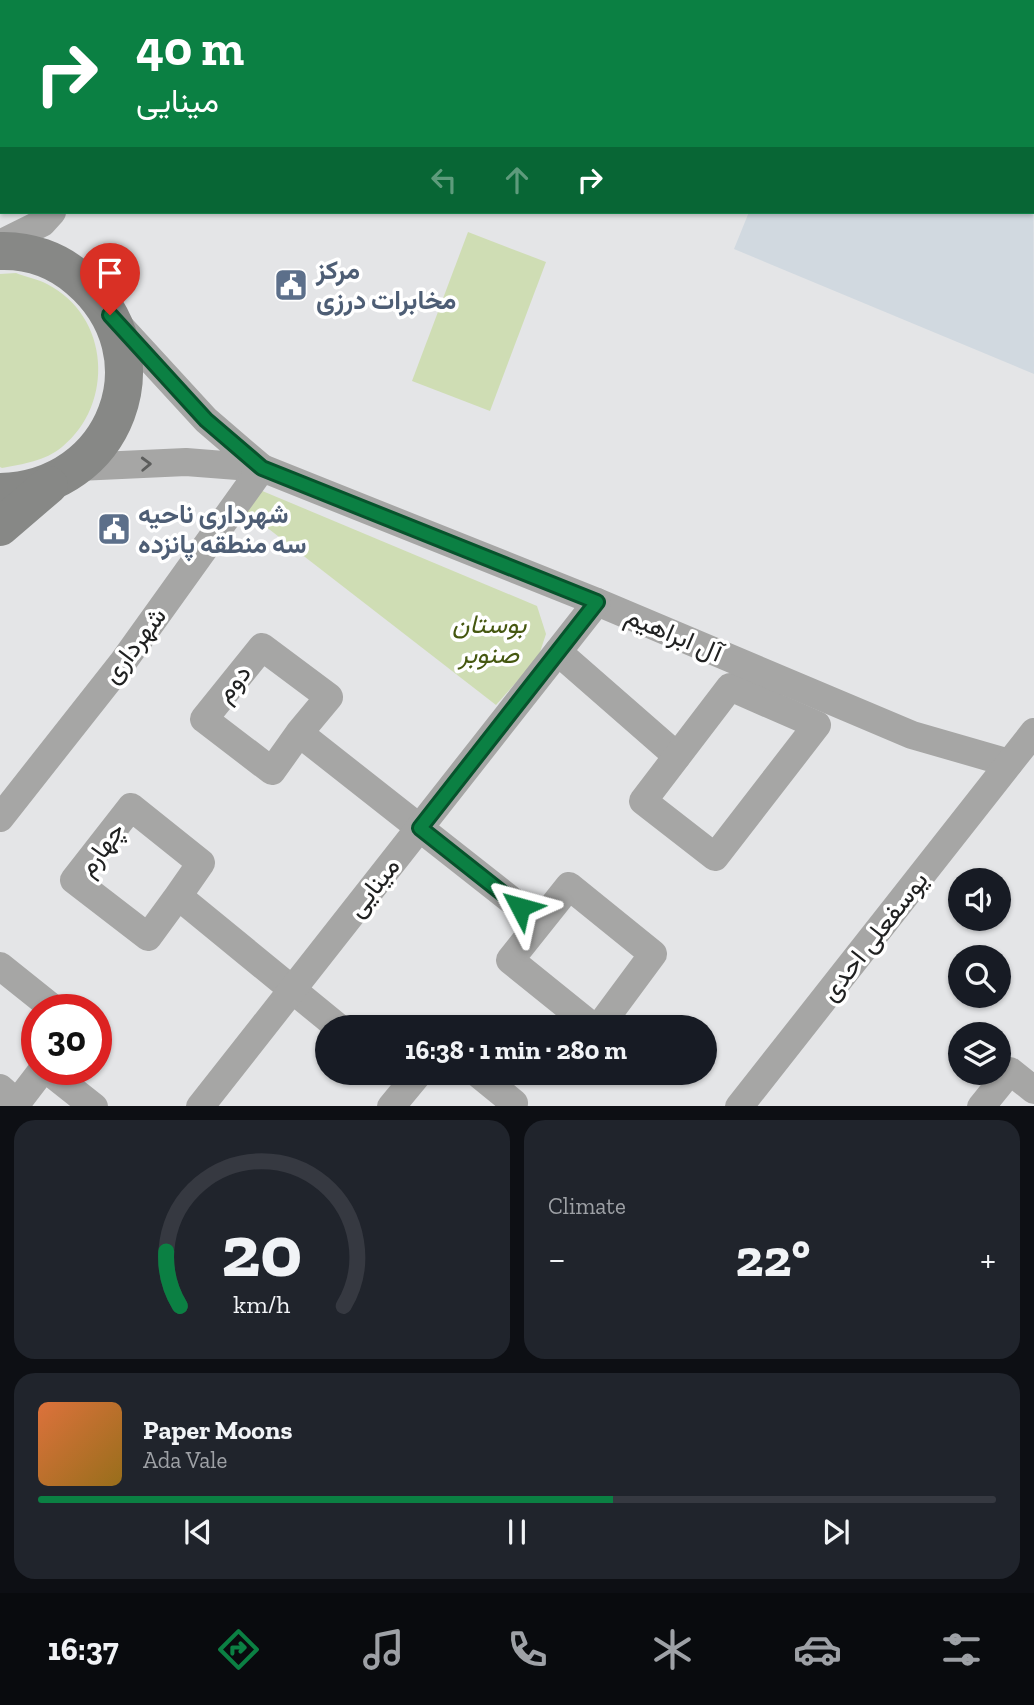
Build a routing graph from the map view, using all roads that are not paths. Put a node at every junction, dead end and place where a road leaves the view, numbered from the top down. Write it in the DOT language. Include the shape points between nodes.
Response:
graph roads {
  1 [pos="50,214"];
  2 [pos="0,244"];
  3 [pos="0,251"];
  4 [pos="110,315"];
  5 [pos="262,468"];
  6 [pos="65,475"];
  7 [pos="0,492"];
  8 [pos="0,527"];
  9 [pos="597,602"];
  10 [pos="558,652"];
  11 [pos="1034,732"];
  12 [pos="299,733"];
  13 [pos="677,756"];
  14 [pos="1009,764"];
  15 [pos="0,818"];
  16 [pos="420,828"];
  17 [pos="178,896"];
  18 [pos="540,922"];
  19 [pos="0,966"];
  20 [pos="291,991"];
  21 [pos="35,994"];
  22 [pos="322,1015"];
  23 [pos="581,1015"];
  24 [pos="605,1015"];
  25 [pos="32,1085"];
  26 [pos="66,1085"];
  27 [pos="404,1085"];
  28 [pos="491,1085"];
  29 [pos="0,1088"];
  30 [pos="1034,1090"];
  31 [pos="93,1106"];
  32 [pos="201,1106"];
  33 [pos="392,1106"];
  34 [pos="512,1106"];
  35 [pos="740,1106"];
  36 [pos="982,1106"];
  1 -- 2 [label="street" via="42,223"];
  3 -- 4 [label="main road" via="43,257 70,271 93,290"];
  4 -- 5 [label="street" via="206,420"];
  4 -- 6 [label="main road" via="122,346 124,380 117,413 102,443"];
  6 -- 5 [label="street, one-way" via="186,463"];
  5 -- 9 [label="street, آل ابراهیم"];
  5 -- 15 [label="street, شهرداری" via="123,662"];
  6 -- 7 [label="main road" via="21,492"];
  6 -- 8 [label="main road"];
  9 -- 10 [label="street, مینایی"];
  9 -- 14 [label="street, آل ابراهیم" via="912,736"];
  10 -- 13 [label="street"];
  10 -- 16 [label="street, مینایی"];
  11 -- 14 [label="street, یوسفعلی احدی"];
  12 -- 12 [label="street, دوم" via="272,771 204,719 262,647 329,696"];
  12 -- 16 [label="street"];
  13 -- 13 [label="street" via="643,801 715,858 817,725 730,687"];
  14 -- 35 [label="street, یوسفعلی احدی"];
  16 -- 18 [label="street"];
  16 -- 20 [label="street, مینایی"];
  17 -- 17 [label="street, چهارم" via="148,937 74,880 131,807 201,863"];
  17 -- 20 [label="street"];
  18 -- 23 [label="street" via="510,960"];
  18 -- 24 [label="street" via="569,886 653,954"];
  19 -- 21 [label="street"];
  20 -- 22 [label="street"];
  20 -- 32 [label="street, مینایی"];
  25 -- 29 [label="street" via="18,1103"];
  26 -- 31 [label="street"];
  27 -- 33 [label="street"];
  28 -- 34 [label="street"];
  30 -- 36 [label="street" via="1010,1071"];
}
